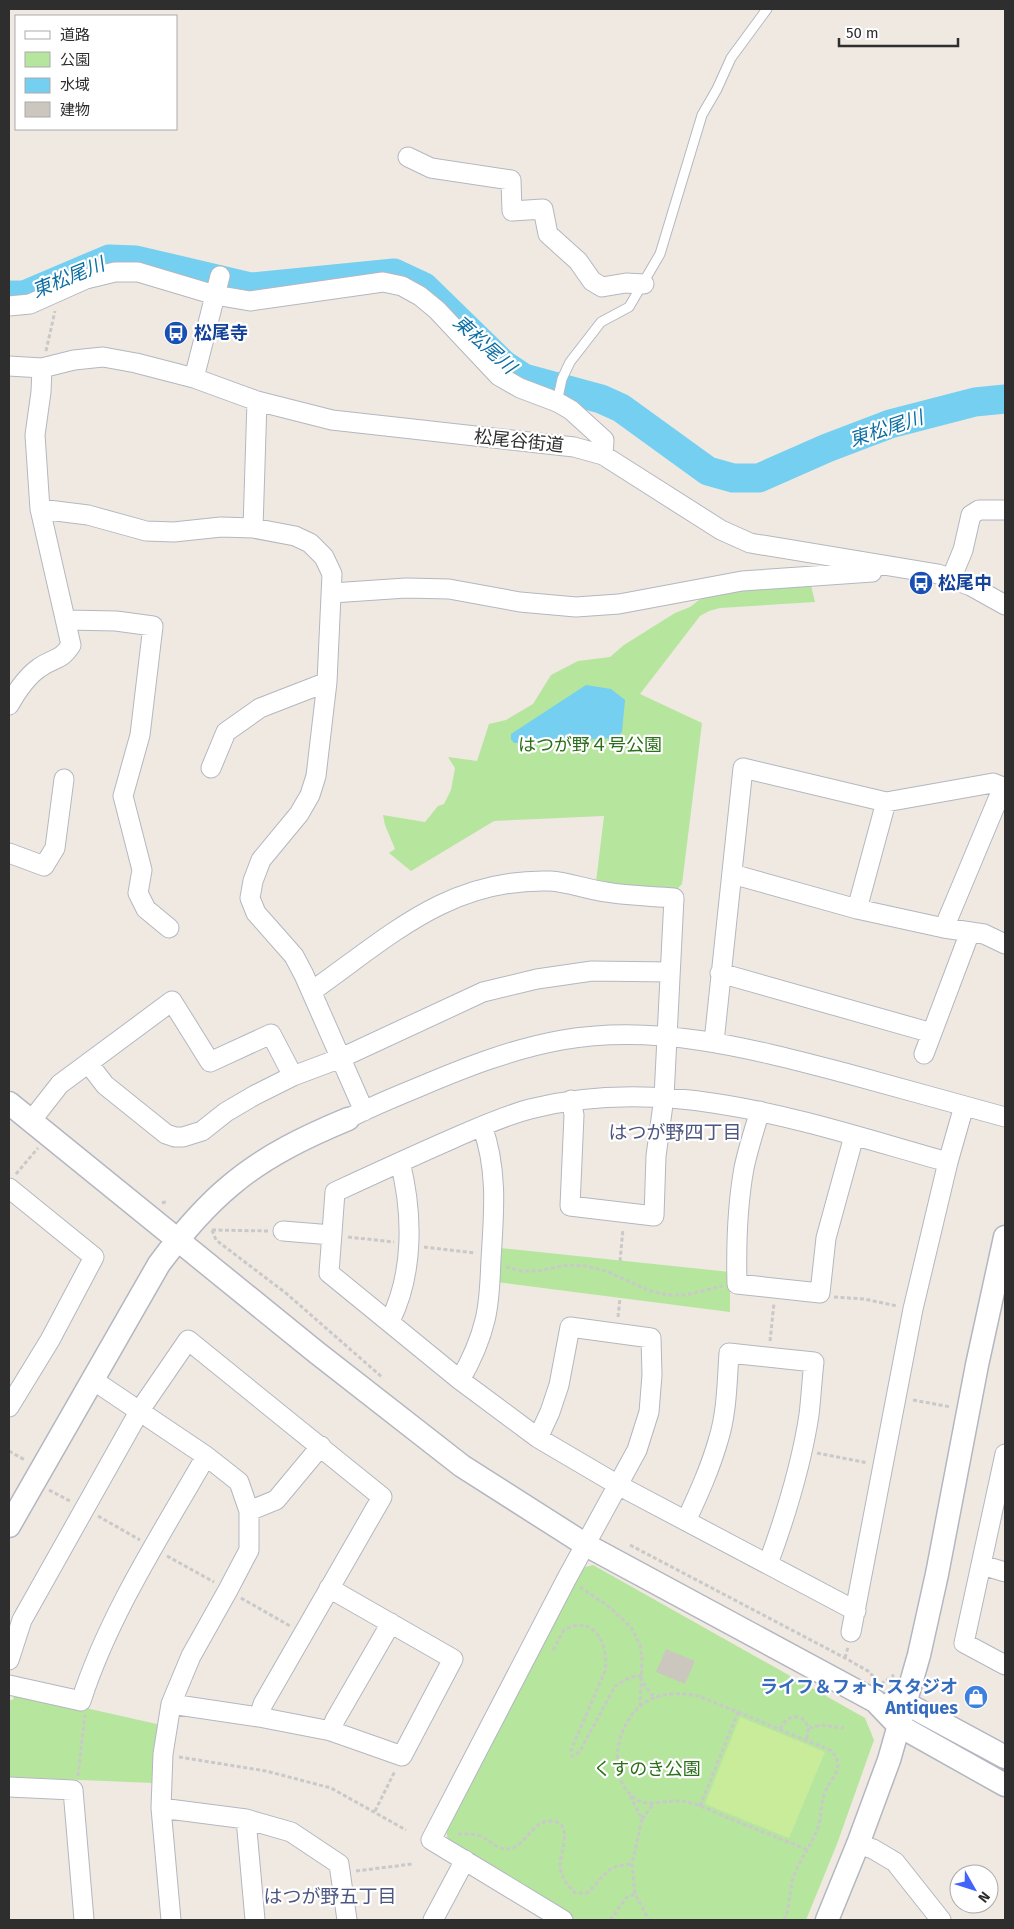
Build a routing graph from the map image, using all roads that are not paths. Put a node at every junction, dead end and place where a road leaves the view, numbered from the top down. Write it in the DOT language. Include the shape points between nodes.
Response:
graph roads {
  1 [pos="767,9"];
  2 [pos="408,157"];
  3 [pos="644,284"];
  4 [pos="218,286"];
  5 [pos="9,306"];
  6 [pos="9,366"];
  7 [pos="42,368"];
  8 [pos="194,378"];
  9 [pos="257,401"];
  10 [pos="557,402"];
  11 [pos="603,455"];
  12 [pos="40,509"];
  13 [pos="1005,510"];
  14 [pos="253,528"];
  15 [pos="903,569"];
  16 [pos="952,579"];
  17 [pos="332,593"];
  18 [pos="1005,605"];
  19 [pos="66,620"];
  20 [pos="326,682"];
  21 [pos="9,705"];
  22 [pos="211,768"];
  23 [pos="64,779"];
  24 [pos="886,802"];
  25 [pos="9,852"];
  26 [pos="732,874"];
  27 [pos="857,909"];
  28 [pos="169,928"];
  29 [pos="944,928"];
  30 [pos="970,932"];
  31 [pos="1005,944"];
  32 [pos="670,972"];
  33 [pos="720,973"];
  34 [pos="312,992"];
  35 [pos="932,1033"];
  36 [pos="666,1036"];
  37 [pos="714,1042"];
  38 [pos="924,1054"];
  39 [pos="341,1058"];
  40 [pos="88,1063"];
  41 [pos="293,1076"];
  42 [pos="664,1097"];
  43 [pos="571,1100"];
  44 [pos="9,1103"];
  45 [pos="964,1106"];
  46 [pos="760,1111"];
  47 [pos="356,1115"];
  48 [pos="1005,1117"];
  49 [pos="31,1121"];
  50 [pos="482,1126"];
  51 [pos="854,1136"];
  52 [pos="400,1162"];
  53 [pos="948,1162"];
  54 [pos="12,1182"];
  55 [pos="283,1231"];
  56 [pos="332,1235"];
  57 [pos="1005,1237"];
  58 [pos="177,1239"];
  59 [pos="390,1321"];
  60 [pos="93,1380"];
  61 [pos="460,1380"];
  62 [pos="9,1407"];
  63 [pos="140,1410"];
  64 [pos="538,1438"];
  65 [pos="321,1446"];
  66 [pos="1005,1454"];
  67 [pos="206,1456"];
  68 [pos="618,1485"];
  69 [pos="249,1511"];
  70 [pos="686,1520"];
  71 [pos="9,1526"];
  72 [pos="586,1545"];
  73 [pos="768,1564"];
  74 [pos="982,1565"];
  75 [pos="1005,1572"];
  76 [pos="329,1588"];
  77 [pos="856,1611"];
  78 [pos="391,1623"];
  79 [pos="852,1632"];
  80 [pos="9,1660"];
  81 [pos="1005,1665"];
  82 [pos="9,1685"];
  83 [pos="876,1689"];
  84 [pos="905,1703"];
  85 [pos="171,1704"];
  86 [pos="259,1717"];
  87 [pos="898,1725"];
  88 [pos="331,1731"];
  89 [pos="1005,1757"];
  90 [pos="1005,1785"];
  91 [pos="9,1787"];
  92 [pos="161,1808"];
  93 [pos="246,1819"];
  94 [pos="858,1844"];
  95 [pos="465,1860"];
  96 [pos="551,1917"];
  97 [pos="84,1920"];
  98 [pos="171,1920"];
  99 [pos="255,1920"];
  100 [pos="348,1920"];
  101 [pos="433,1920"];
  102 [pos="827,1920"];
  103 [pos="941,1920"];
  1 -- 3 [label="lane" via="730,58 718,89 702,115 660,254"];
  2 -- 3 [label="street" via="431,168 511,180 512,211 543,209 548,234 578,261 592,281 602,287"];
  3 -- 10 [label="lane" via="629,307 601,322 570,362"];
  4 -- 5 [label="street" via="138,272 115,272 86,279 30,304"];
  4 -- 8 [label="street"];
  4 -- 10 [label="street" via="250,301 383,282 402,286 437,310 499,376"];
  6 -- 7 [label="street, 松尾谷街道"];
  7 -- 8 [label="street, 松尾谷街道" via="103,357 136,362"];
  7 -- 12 [label="street" via="35,435"];
  8 -- 9 [label="street, 松尾谷街道"];
  9 -- 11 [label="street, 松尾谷街道" via="332,420 574,447"];
  9 -- 14 [label="street"];
  10 -- 11 [label="street" via="583,419 604,440"];
  11 -- 15 [label="street, 松尾谷街道" via="721,530 750,543"];
  12 -- 14 [label="street" via="88,515 146,531"];
  12 -- 19 [label="street"];
  13 -- 16 [label="street" via="979,510 971,515"];
  14 -- 17 [label="street" via="295,536 310,543 324,557 332,574"];
  15 -- 16 [label="street, 松尾谷街道"];
  15 -- 17 [label="street" via="742,581 619,604 576,607 520,602 449,589"];
  16 -- 18 [label="street, 松尾谷街道"];
  17 -- 20 [label="street"];
  19 -- 21 [label="street" via="71,645 64,656 40,667 20,686"];
  19 -- 28 [label="street" via="153,626 140,734 124,796 142,870 138,893 146,909"];
  20 -- 22 [label="street" via="260,708 226,732"];
  20 -- 34 [label="street" via="316,776 310,795 299,814 261,860 250,898 256,913 294,956"];
  23 -- 25 [label="street" via="55,848 44,866"];
  24 -- 26 [label="street" via="744,761"];
  24 -- 27 [label="street"];
  24 -- 29 [label="street" via="992,783 1003,787"];
  26 -- 27 [label="street"];
  26 -- 33 [label="street"];
  27 -- 29 [label="street"];
  29 -- 30 [label="street"];
  30 -- 31 [label="street" via="984,934"];
  30 -- 35 [label="street"];
  32 -- 34 [label="street" via="674,898 528,881 479,889 434,907"];
  32 -- 36 [label="street"];
  32 -- 39 [label="street" via="592,971 510,984 484,992"];
  33 -- 35 [label="street"];
  33 -- 37 [label="street"];
  34 -- 39 [label="street"];
  35 -- 38 [label="street"];
  36 -- 37 [label="street"];
  36 -- 42 [label="street"];
  36 -- 47 [label="street" via="616,1035 564,1040 514,1051 466,1067"];
  37 -- 45 [label="street" via="757,1050"];
  39 -- 41 [label="street"];
  39 -- 47 [label="street"];
  40 -- 41 [label="street" via="105,1085 166,1134 175,1137 192,1136 202,1131 240,1104"];
  40 -- 41 [label="street" via="172,1000 210,1062 271,1034"];
  40 -- 49 [label="street" via="60,1084"];
  42 -- 43 [label="street" via="617,1096"];
  42 -- 43 [label="street" via="656,1156 654,1216 570,1206 574,1115"];
  42 -- 46 [label="street"];
  43 -- 50 [label="street"];
  44 -- 49 [label="street"];
  45 -- 48 [label="street"];
  45 -- 53 [label="street"];
  46 -- 51 [label="street"];
  46 -- 51 [label="street" via="740,1196 737,1284 820,1293 826,1238"];
  47 -- 58 [label="street" via="280,1151 231,1184"];
  49 -- 58 [label="street"];
  50 -- 52 [label="street"];
  50 -- 61 [label="street" via="495,1191 492,1254 486,1318"];
  51 -- 53 [label="street"];
  52 -- 56 [label="street" via="335,1192"];
  52 -- 59 [label="street" via="408,1203 409,1244 403,1283"];
  53 -- 77 [label="street" via="912,1309"];
  54 -- 62 [label="street" via="94,1257 50,1340"];
  55 -- 56 [label="street"];
  56 -- 59 [label="street" via="329,1273"];
  57 -- 84 [label="street" via="938,1574"];
  58 -- 60 [label="street" via="159,1264"];
  58 -- 72 [label="street" via="431,1444"];
  59 -- 61 [label="street"];
  60 -- 63 [label="street"];
  60 -- 71 [label="street"];
  61 -- 64 [label="street"];
  63 -- 65 [label="street" via="188,1340"];
  63 -- 67 [label="street"];
  63 -- 80 [label="street" via="22,1620"];
  64 -- 68 [label="street"];
  64 -- 68 [label="street" via="559,1385 570,1327 651,1338 649,1412 637,1450"];
  65 -- 69 [label="street" via="276,1500"];
  65 -- 76 [label="street" via="382,1497"];
  66 -- 74 [label="street"];
  67 -- 69 [label="street" via="239,1482"];
  67 -- 82 [label="street" via="108,1632 82,1701"];
  68 -- 70 [label="street"];
  68 -- 72 [label="street"];
  69 -- 85 [label="street" via="249,1550 190,1656"];
  70 -- 73 [label="street"];
  70 -- 73 [label="street" via="705,1481 719,1440 727,1397 729,1353 814,1362 802,1450 786,1516"];
  72 -- 83 [label="street"];
  72 -- 95 [label="street" via="431,1840"];
  73 -- 77 [label="street"];
  74 -- 75 [label="street"];
  74 -- 81 [label="street" via="964,1643"];
  76 -- 78 [label="street"];
  76 -- 86 [label="street" via="262,1704"];
  77 -- 79 [label="street"];
  78 -- 88 [label="street"];
  78 -- 88 [label="street" via="453,1659 402,1756"];
  83 -- 84 [label="street"];
  83 -- 87 [label="street"];
  84 -- 87 [label="street"];
  84 -- 89 [label="street"];
  85 -- 86 [label="street"];
  85 -- 92 [label="street" via="163,1754"];
  86 -- 88 [label="street"];
  87 -- 90 [label="street"];
  87 -- 94 [label="street" via="889,1760"];
  91 -- 97 [label="street" via="73,1790"];
  92 -- 93 [label="street"];
  92 -- 98 [label="street"];
  93 -- 99 [label="street"];
  93 -- 100 [label="street" via="291,1832 339,1864"];
  94 -- 102 [label="street"];
  94 -- 103 [label="street" via="895,1862"];
  95 -- 96 [label="street"];
  95 -- 101 [label="street"];
}
